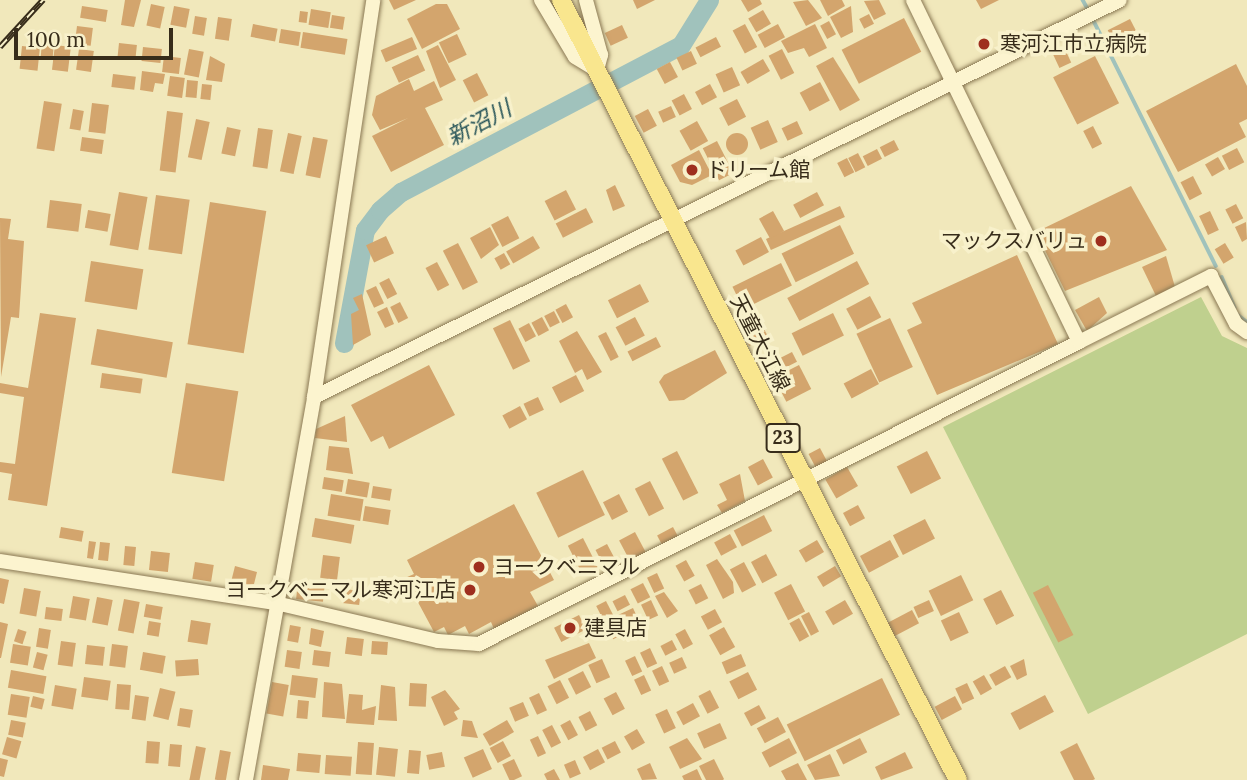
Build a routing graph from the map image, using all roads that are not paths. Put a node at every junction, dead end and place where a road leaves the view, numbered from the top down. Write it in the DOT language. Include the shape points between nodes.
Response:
graph roads {
  1 [pos="373,0"];
  2 [pos="541,0"];
  3 [pos="561,0"];
  4 [pos="586,0"];
  5 [pos="913,0"];
  6 [pos="1120,0"];
  7 [pos="603,81"];
  8 [pos="955,83"];
  9 [pos="672,221"];
  10 [pos="1247,332"];
  11 [pos="1079,342"];
  12 [pos="314,397"];
  13 [pos="805,480"];
  14 [pos="0,561"];
  15 [pos="280,604"];
  16 [pos="246,780"];
  17 [pos="958,780"];
  1 -- 12 [label="street"];
  2 -- 7 [label="street" via="575,57"];
  3 -- 7 [label="main road, 天童大江線 / 23"];
  4 -- 7 [label="street"];
  5 -- 8 [label="street"];
  6 -- 8 [label="street"];
  7 -- 9 [label="main road, 天童大江線 / 23"];
  8 -- 9 [label="street"];
  8 -- 11 [label="street"];
  9 -- 12 [label="street"];
  9 -- 13 [label="main road, 天童大江線 / 23"];
  10 -- 11 [label="street" via="1236,324 1210,276"];
  11 -- 13 [label="street"];
  12 -- 15 [label="street"];
  13 -- 15 [label="street" via="479,644 438,641"];
  13 -- 17 [label="main road, 天童大江線 / 23"];
  14 -- 15 [label="street"];
  15 -- 16 [label="street"];
}
